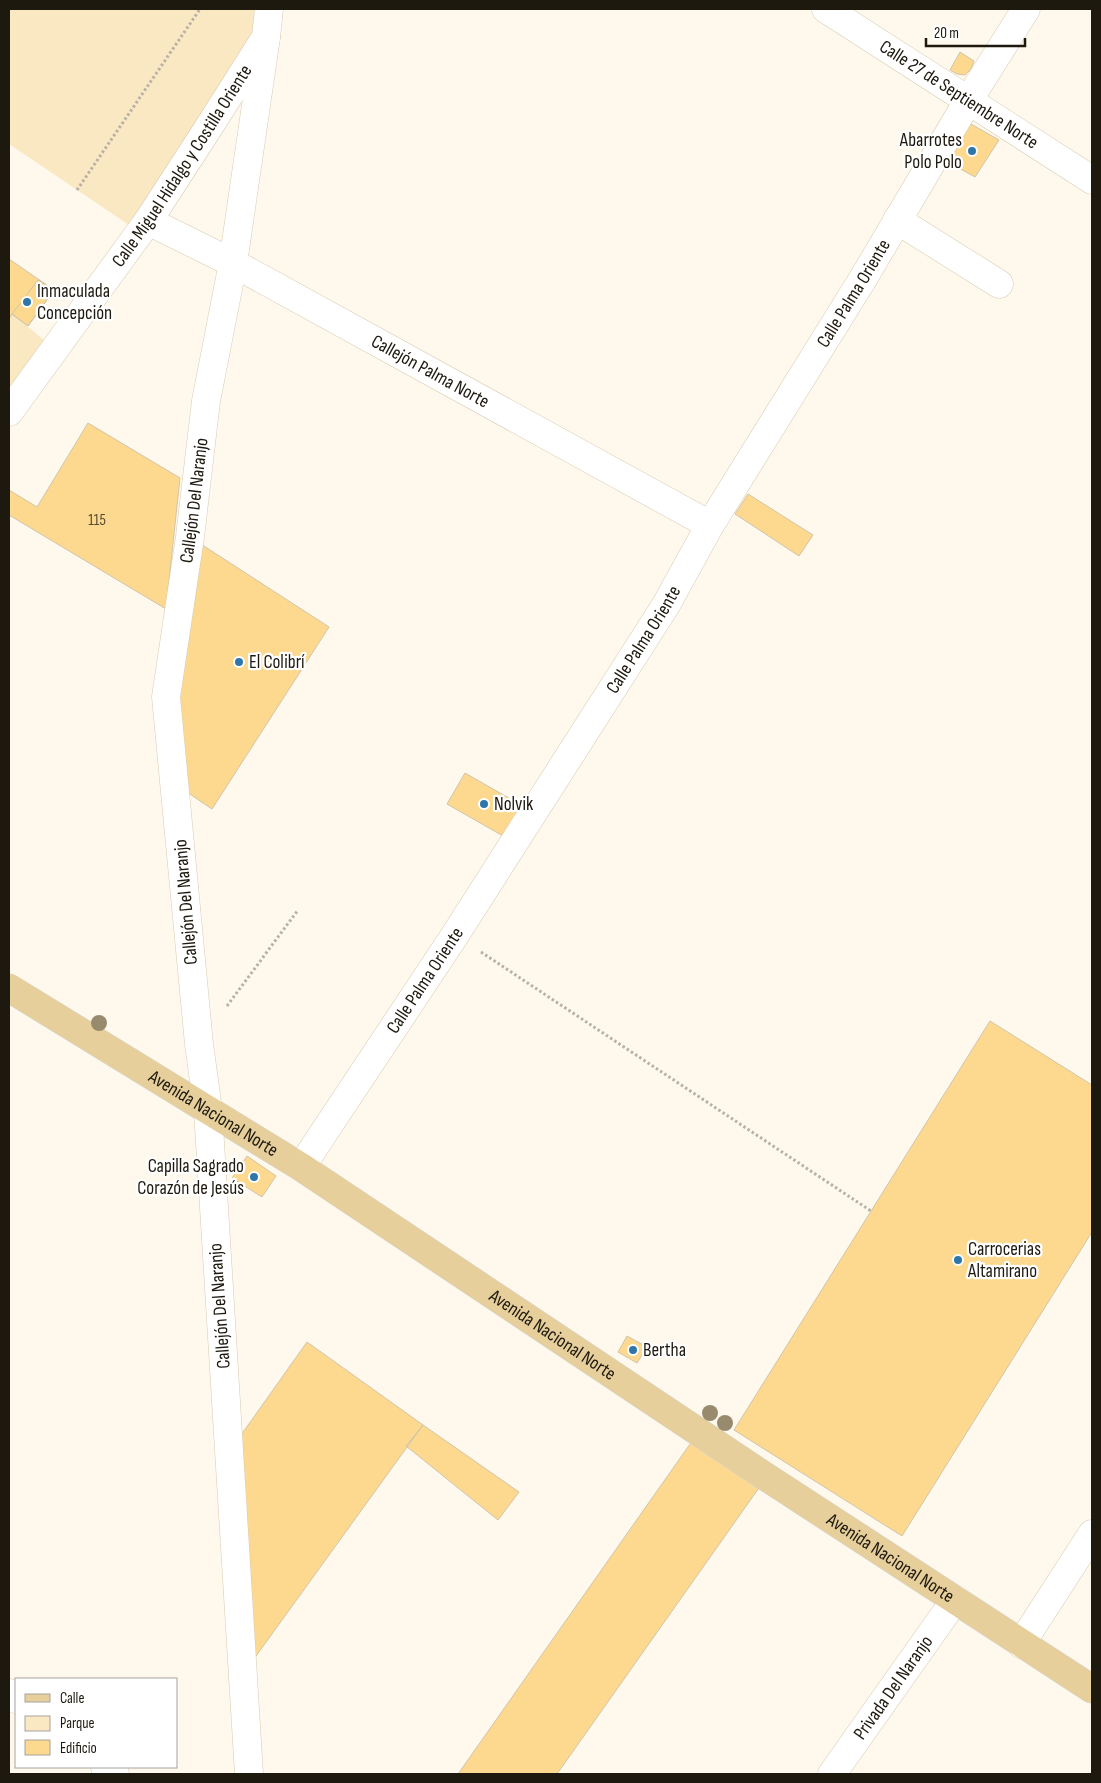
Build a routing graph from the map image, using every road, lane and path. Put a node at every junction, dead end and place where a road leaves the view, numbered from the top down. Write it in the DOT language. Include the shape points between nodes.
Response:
graph roads {
  1 [pos="200,9"];
  2 [pos="268,9"];
  3 [pos="826,9"];
  4 [pos="1026,9"];
  5 [pos="266,37"];
  6 [pos="968,101"];
  7 [pos="1092,180"];
  8 [pos="77,190"];
  9 [pos="897,220"];
  10 [pos="148,221"];
  11 [pos="232,263"];
  12 [pos="1000,284"];
  13 [pos="9,412"];
  14 [pos="710,525"];
  15 [pos="298,910"];
  16 [pos="455,935"];
  17 [pos="9,988"];
  18 [pos="199,1044"];
  19 [pos="208,1110"];
  20 [pos="301,1167"];
  21 [pos="872,1211"];
  22 [pos="1092,1534"];
  23 [pos="955,1600"];
  24 [pos="1021,1644"];
  25 [pos="1092,1689"];
  26 [pos="249,1774"];
  27 [pos="832,1774"];
  1 -- 8 [label="path"];
  2 -- 5 [label="street, Calle Miguel Hidalgo y Costilla Oriente"];
  3 -- 6 [label="street, Calle 27 de Septiembre Norte"];
  4 -- 6 [label="street, Calle Palma Oriente"];
  5 -- 10 [label="street, Calle Miguel Hidalgo y Costilla Oriente"];
  5 -- 11 [label="street, Callejón Del Naranjo"];
  6 -- 7 [label="street, Calle 27 de Septiembre Norte"];
  6 -- 9 [label="street, Calle Palma Oriente"];
  9 -- 12 [label="street"];
  9 -- 14 [label="street, Calle Palma Oriente"];
  10 -- 11 [label="street, Callejón Palma Norte"];
  10 -- 13 [label="street, Calle Miguel Hidalgo y Costilla Oriente" via="100,277"];
  11 -- 14 [label="street, Callejón Palma Norte"];
  11 -- 18 [label="street, Callejón Del Naranjo" via="206,401 166,697"];
  14 -- 16 [label="street, Calle Palma Oriente" via="666,605"];
  15 -- 18 [label="path"];
  16 -- 20 [label="street, Calle Palma Oriente"];
  16 -- 21 [label="path"];
  17 -- 19 [label="main road, Avenida Nacional Norte"];
  18 -- 19 [label="street, Callejón Del Naranjo"];
  19 -- 20 [label="main road, Avenida Nacional Norte"];
  19 -- 26 [label="street, Callejón Del Naranjo"];
  20 -- 23 [label="main road, Avenida Nacional Norte"];
  22 -- 24 [label="street"];
  23 -- 24 [label="main road, Avenida Nacional Norte"];
  23 -- 27 [label="street, Privada Del Naranjo"];
  24 -- 25 [label="main road, Avenida Nacional Norte"];
}
